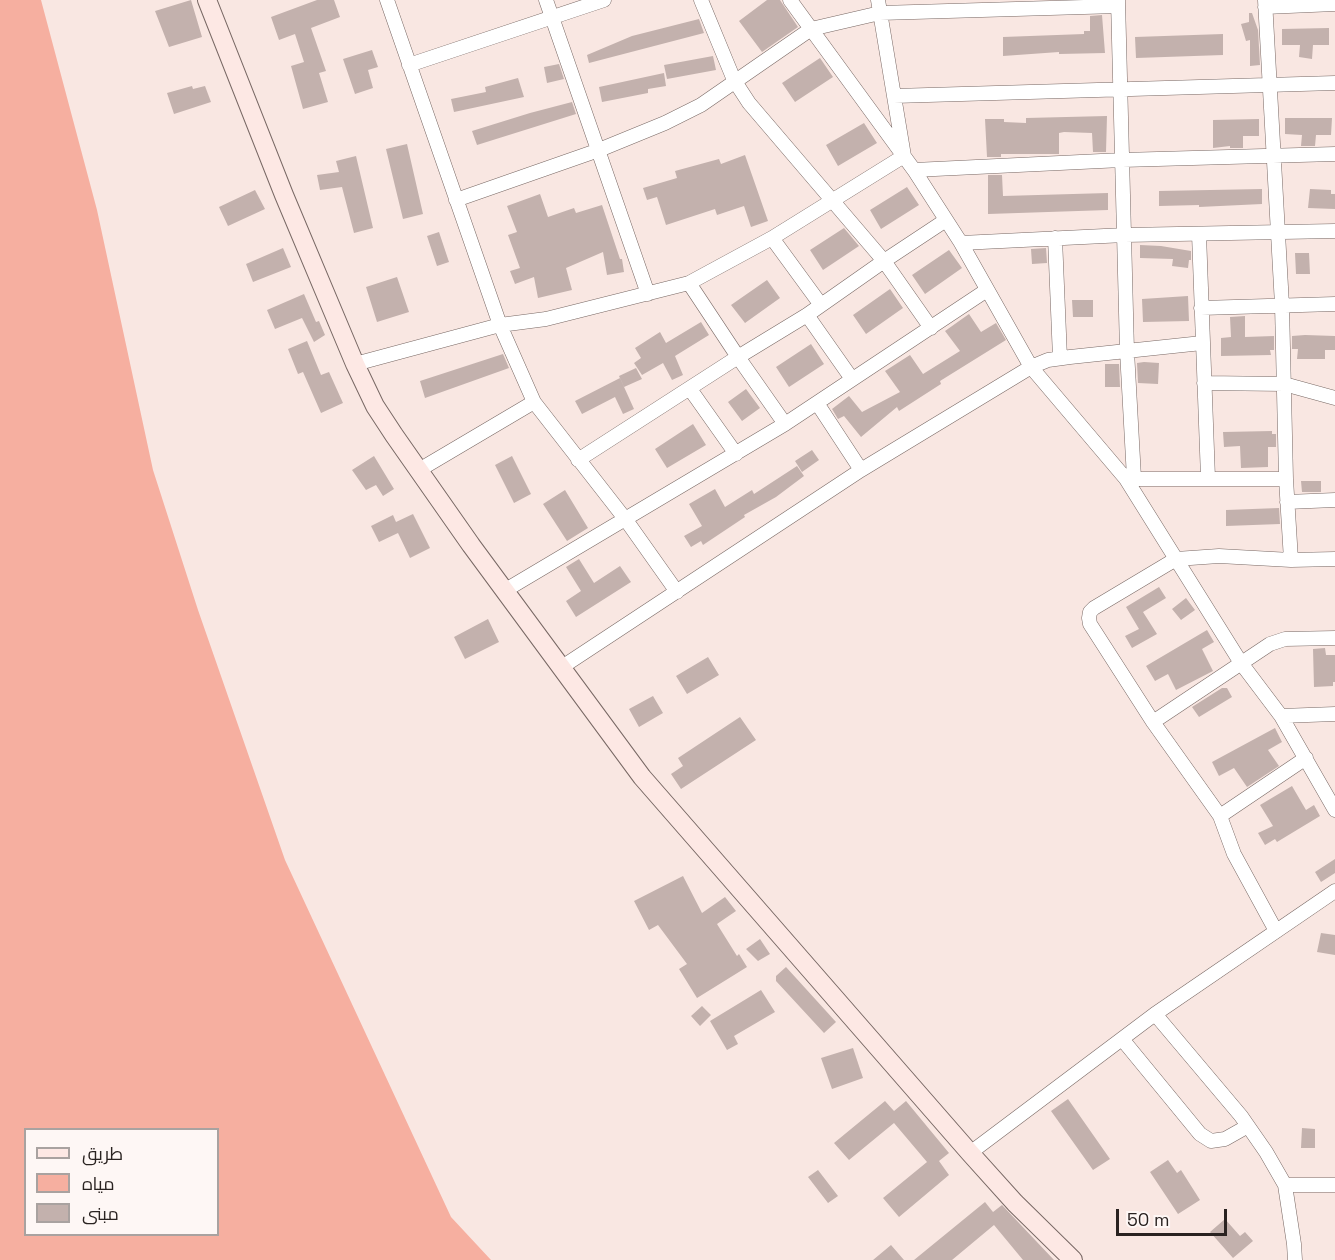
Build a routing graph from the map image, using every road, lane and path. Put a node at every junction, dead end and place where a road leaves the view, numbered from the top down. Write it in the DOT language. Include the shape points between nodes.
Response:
graph roads {
  1 [pos="387,0"];
  2 [pos="546,0"];
  3 [pos="604,0"];
  4 [pos="701,0"];
  5 [pos="790,0"];
  6 [pos="209,1"];
  7 [pos="1118,3"];
  8 [pos="1048,4"];
  9 [pos="1265,4"];
  10 [pos="1335,4"];
  11 [pos="977,5"];
  12 [pos="879,7"];
  13 [pos="551,16"];
  14 [pos="811,29"];
  15 [pos="409,65"];
  16 [pos="734,80"];
  17 [pos="1335,83"];
  18 [pos="1268,86"];
  19 [pos="1121,90"];
  20 [pos="894,96"];
  21 [pos="599,150"];
  22 [pos="1335,154"];
  23 [pos="903,156"];
  24 [pos="1272,156"];
  25 [pos="1122,159"];
  26 [pos="914,170"];
  27 [pos="456,200"];
  28 [pos="831,200"];
  29 [pos="946,220"];
  30 [pos="1335,231"];
  31 [pos="1276,232"];
  32 [pos="1199,234"];
  33 [pos="1125,235"];
  34 [pos="772,238"];
  35 [pos="1055,238"];
  36 [pos="961,243"];
  37 [pos="884,261"];
  38 [pos="689,283"];
  39 [pos="987,290"];
  40 [pos="648,294"];
  41 [pos="1335,304"];
  42 [pos="822,305"];
  43 [pos="1282,305"];
  44 [pos="1201,308"];
  45 [pos="807,315"];
  46 [pos="500,325"];
  47 [pos="931,328"];
  48 [pos="1202,343"];
  49 [pos="1127,351"];
  50 [pos="738,357"];
  51 [pos="1060,358"];
  52 [pos="355,364"];
  53 [pos="1030,367"];
  54 [pos="852,379"];
  55 [pos="1204,383"];
  56 [pos="1284,384"];
  57 [pos="690,389"];
  58 [pos="1335,398"];
  59 [pos="534,402"];
  60 [pos="817,403"];
  61 [pos="785,424"];
  62 [pos="736,454"];
  63 [pos="578,460"];
  64 [pos="419,470"];
  65 [pos="861,470"];
  66 [pos="1208,478"];
  67 [pos="1130,479"];
  68 [pos="1286,479"];
  69 [pos="1335,500"];
  70 [pos="1287,502"];
  71 [pos="626,520"];
  72 [pos="1176,559"];
  73 [pos="1335,559"];
  74 [pos="1291,560"];
  75 [pos="504,591"];
  76 [pos="677,592"];
  77 [pos="1335,638"];
  78 [pos="1240,663"];
  79 [pos="562,667"];
  80 [pos="1335,714"];
  81 [pos="1281,716"];
  82 [pos="1153,722"];
  83 [pos="1306,758"];
  84 [pos="1335,810"];
  85 [pos="1220,816"];
  86 [pos="1335,891"];
  87 [pos="1276,931"];
  88 [pos="1155,1014"];
  89 [pos="1122,1039"];
  90 [pos="1248,1126"];
  91 [pos="970,1153"];
  92 [pos="1285,1185"];
  93 [pos="1335,1185"];
  94 [pos="1072,1260"];
  95 [pos="1296,1260"];
  1 -- 15 [label="street"];
  2 -- 13 [label="street"];
  3 -- 13 [label="street"];
  4 -- 16 [label="street"];
  5 -- 14 [label="street"];
  6 -- 52 [label="street"];
  7 -- 8 [label="street"];
  7 -- 19 [label="street"];
  8 -- 11 [label="street"];
  9 -- 10 [label="street"];
  9 -- 18 [label="street"];
  11 -- 12 [label="street"];
  12 -- 14 [label="street"];
  12 -- 20 [label="street"];
  13 -- 15 [label="street"];
  13 -- 21 [label="street"];
  14 -- 16 [label="street"];
  14 -- 23 [label="street"];
  15 -- 27 [label="street"];
  16 -- 21 [label="street" via="701,105"];
  16 -- 28 [label="street"];
  17 -- 18 [label="street"];
  18 -- 19 [label="street"];
  18 -- 24 [label="street"];
  19 -- 20 [label="street"];
  19 -- 25 [label="street"];
  20 -- 23 [label="street"];
  21 -- 27 [label="street"];
  21 -- 40 [label="street"];
  22 -- 24 [label="street"];
  23 -- 26 [label="street"];
  23 -- 28 [label="street"];
  24 -- 25 [label="street"];
  24 -- 31 [label="street"];
  25 -- 26 [label="street"];
  25 -- 33 [label="street"];
  26 -- 29 [label="street"];
  27 -- 46 [label="street"];
  28 -- 34 [label="street"];
  28 -- 37 [label="street"];
  29 -- 36 [label="street"];
  29 -- 37 [label="street"];
  30 -- 31 [label="street"];
  31 -- 32 [label="street"];
  31 -- 43 [label="street"];
  32 -- 33 [label="street"];
  32 -- 44 [label="street"];
  33 -- 35 [label="street"];
  33 -- 49 [label="street"];
  34 -- 38 [label="street"];
  34 -- 42 [label="street"];
  35 -- 36 [label="street"];
  35 -- 51 [label="street"];
  36 -- 39 [label="street"];
  37 -- 42 [label="street"];
  37 -- 47 [label="street"];
  38 -- 40 [label="street"];
  38 -- 50 [label="street"];
  39 -- 47 [label="street"];
  39 -- 53 [label="street"];
  40 -- 46 [label="street" via="546,319"];
  41 -- 43 [label="street"];
  42 -- 45 [label="street"];
  43 -- 44 [label="street"];
  43 -- 56 [label="street"];
  44 -- 48 [label="street"];
  45 -- 50 [label="street"];
  45 -- 54 [label="street"];
  46 -- 52 [label="street"];
  46 -- 59 [label="street"];
  47 -- 54 [label="street"];
  48 -- 49 [label="street"];
  48 -- 55 [label="street"];
  49 -- 51 [label="street"];
  49 -- 67 [label="street"];
  50 -- 57 [label="street"];
  50 -- 61 [label="street"];
  51 -- 53 [label="street"];
  52 -- 64 [label="street" via="375,406"];
  53 -- 65 [label="street"];
  53 -- 67 [label="street"];
  54 -- 60 [label="street"];
  55 -- 56 [label="street"];
  55 -- 66 [label="street"];
  56 -- 58 [label="street"];
  56 -- 68 [label="street"];
  57 -- 62 [label="street"];
  57 -- 63 [label="street"];
  59 -- 63 [label="street"];
  59 -- 64 [label="street"];
  60 -- 61 [label="street"];
  60 -- 65 [label="street"];
  61 -- 62 [label="street"];
  62 -- 71 [label="street"];
  63 -- 71 [label="street"];
  64 -- 75 [label="street"];
  65 -- 76 [label="street"];
  66 -- 67 [label="street"];
  66 -- 68 [label="street"];
  67 -- 72 [label="street"];
  68 -- 70 [label="street"];
  69 -- 70 [label="street"];
  70 -- 74 [label="street"];
  71 -- 75 [label="street"];
  71 -- 76 [label="street"];
  72 -- 74 [label="street" via="1219,556"];
  72 -- 78 [label="street"];
  72 -- 82 [label="street" via="1094,608 1089,618"];
  73 -- 74 [label="street"];
  75 -- 79 [label="street"];
  76 -- 79 [label="street"];
  77 -- 78 [label="street" via="1285,639"];
  78 -- 81 [label="street"];
  78 -- 82 [label="street"];
  79 -- 91 [label="street" via="642,777"];
  80 -- 81 [label="street"];
  81 -- 83 [label="street"];
  82 -- 85 [label="street"];
  83 -- 84 [label="street"];
  83 -- 85 [label="street"];
  85 -- 87 [label="street" via="1234,854"];
  86 -- 87 [label="street"];
  87 -- 88 [label="street"];
  88 -- 89 [label="street"];
  88 -- 90 [label="street"];
  89 -- 90 [label="street" via="1200,1134 1211,1141 1225,1139"];
  89 -- 91 [label="street"];
  90 -- 92 [label="street"];
  91 -- 94 [label="street"];
  92 -- 93 [label="street"];
  92 -- 95 [label="street"];
}
